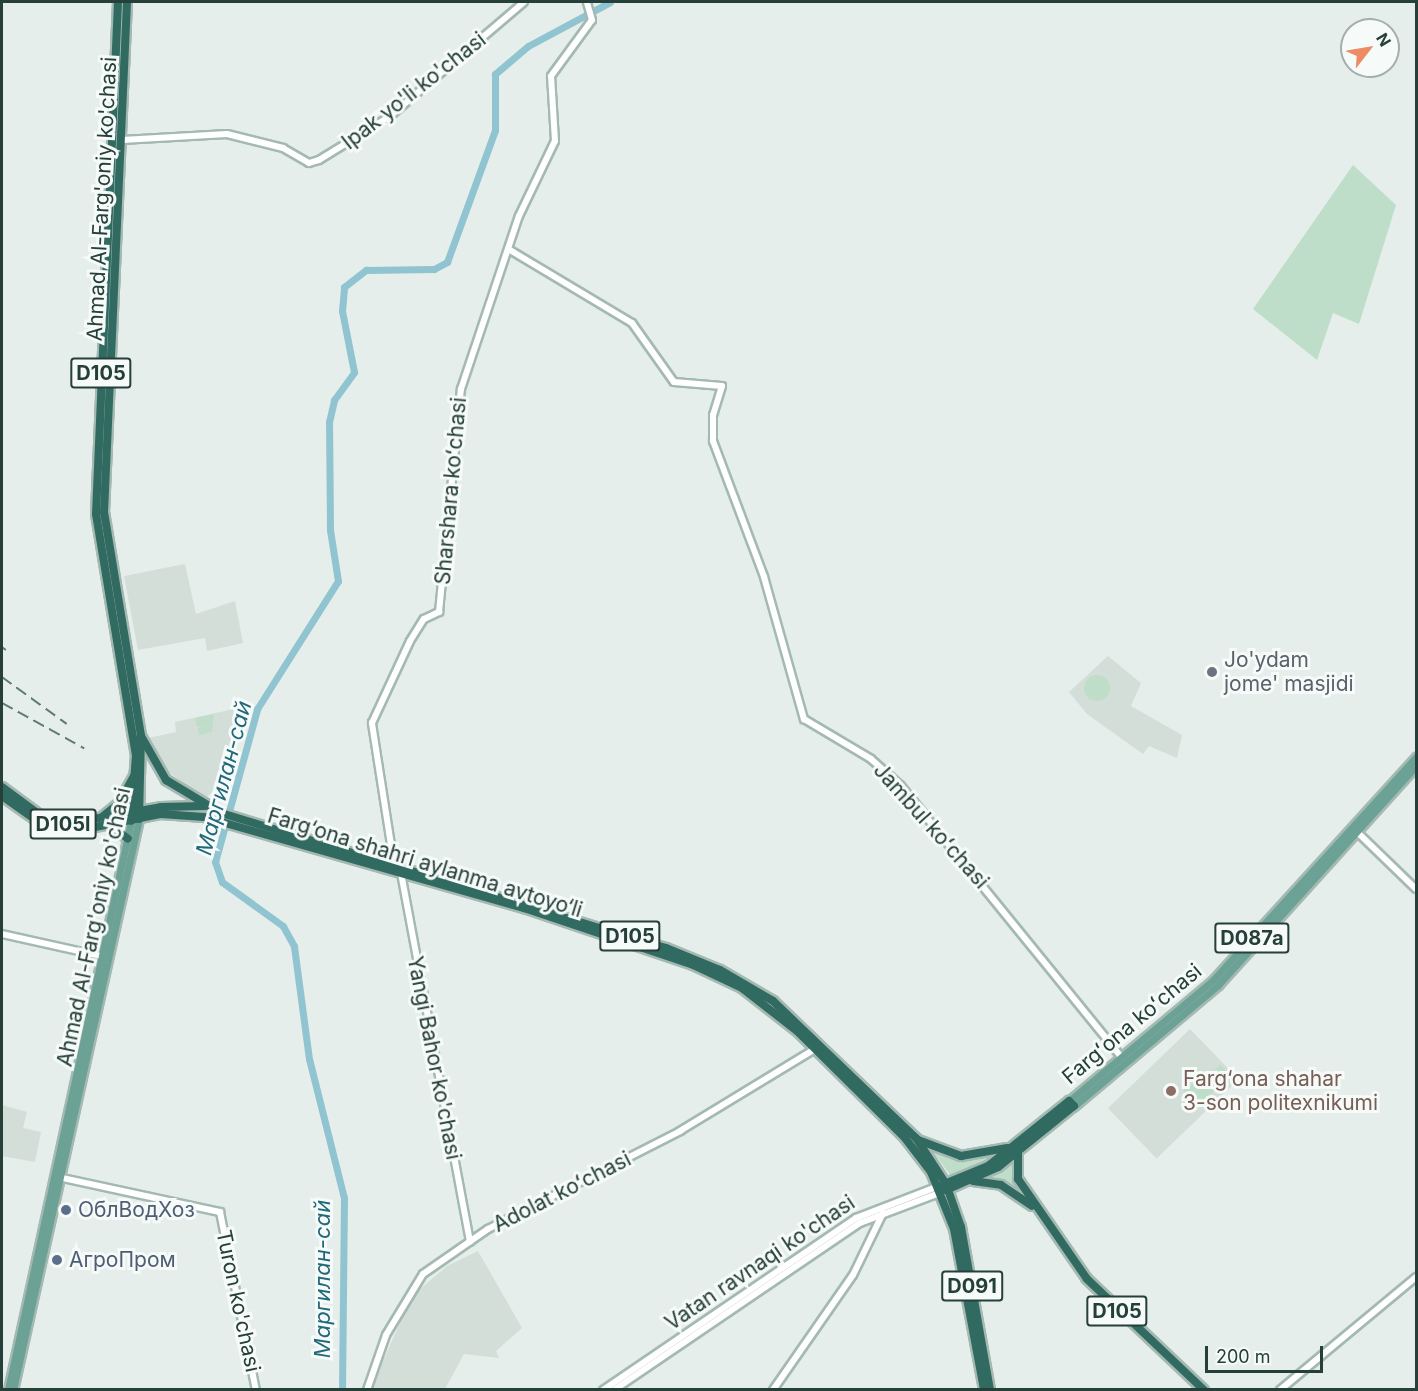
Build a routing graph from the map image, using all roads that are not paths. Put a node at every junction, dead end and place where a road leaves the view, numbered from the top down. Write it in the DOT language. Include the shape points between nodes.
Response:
graph roads {
  1 [pos="118,2"];
  2 [pos="127,2"];
  3 [pos="524,2"];
  4 [pos="587,2"];
  5 [pos="122,140"];
  6 [pos="112,141"];
  7 [pos="510,250"];
  8 [pos="141,735"];
  9 [pos="1416,757"];
  10 [pos="137,765"];
  11 [pos="1416,766"];
  12 [pos="2,787"];
  13 [pos="6,796"];
  14 [pos="207,806"];
  15 [pos="136,816"];
  16 [pos="219,817"];
  17 [pos="235,821"];
  18 [pos="92,822"];
  19 [pos="109,826"];
  20 [pos="1354,830"];
  21 [pos="128,839"];
  22 [pos="394,864"];
  23 [pos="401,873"];
  24 [pos="1416,889"];
  25 [pos="584,925"];
  26 [pos="2,934"];
  27 [pos="104,956"];
  28 [pos="815,1049"];
  29 [pos="1122,1058"];
  30 [pos="1072,1103"];
  31 [pos="916,1138"];
  32 [pos="1016,1148"];
  33 [pos="56,1177"];
  34 [pos="971,1181"];
  35 [pos="944,1188"];
  36 [pos="882,1213"];
  37 [pos="1045,1219"];
  38 [pos="470,1242"];
  39 [pos="1416,1277"];
  40 [pos="626,1378"];
  41 [pos="8,1389"];
  42 [pos="13,1389"];
  43 [pos="256,1389"];
  44 [pos="367,1389"];
  45 [pos="603,1389"];
  46 [pos="614,1389"];
  47 [pos="773,1389"];
  48 [pos="984,1389"];
  49 [pos="990,1389"];
  50 [pos="1204,1389"];
  51 [pos="1280,1389"];
  1 -- 6 [label="highway, Ahmad Al-Farg'oniy ko'chasi / D105"];
  2 -- 5 [label="highway, Ahmad Al-Farg'oniy ko'chasi / D105"];
  3 -- 5 [label="street, Ipak yo'li ko'chasi" via="389,117 320,160 309,163 283,148 227,134"];
  4 -- 7 [label="street, Sharshara koʻchasi" via="592,17 551,73 556,134 519,216"];
  5 -- 6 [label="highway"];
  5 -- 8 [label="highway, Ahmad Al-Farg'oniy ko'chasi / D105" via="104,512"];
  6 -- 10 [label="highway, Ahmad Al-Farg'oniy ko'chasi / D105" via="96,514"];
  7 -- 22 [label="street, Sharshara koʻchasi" via="457,405 458,451 439,612 424,619 410,641 372,723"];
  7 -- 29 [label="street, Jambul koʻchasi" via="632,323 677,382 722,386 713,415 713,441 757,559 804,719 872,759 901,786"];
  8 -- 14 [label="highway" via="160,773"];
  8 -- 15 [label="highway, Ahmad Al-Farg'oniy ko'chasi / D105"];
  9 -- 20 [label="main road, Fargʻona koʻchasi / D087a"];
  10 -- 15 [label="highway, Ahmad Al-Farg'oniy ko'chasi / D105"];
  10 -- 18 [label="highway" via="119,804"];
  11 -- 20 [label="main road, Fargʻona koʻchasi / D087a"];
  12 -- 13 [label="highway, D105l"];
  13 -- 18 [label="highway, D105l" via="54,822"];
  13 -- 19 [label="highway, D105l" via="51,828 80,832"];
  14 -- 15 [label="highway"];
  14 -- 16 [label="highway, D105"];
  15 -- 16 [label="highway, D105"];
  15 -- 18 [label="highway, D105l"];
  15 -- 19 [label="highway, D105l"];
  15 -- 21 [label="main road, Ahmad Al-Farg'oniy ko'chasi"];
  15 -- 27 [label="main road, Ahmad Al-Farg'oniy ko'chasi"];
  16 -- 17 [label="highway, D105"];
  17 -- 22 [label="highway, Farg‘ona shahri aylanma avtoyo‘li / D105"];
  17 -- 23 [label="highway, Farg‘ona shahri aylanma avtoyo‘li / D105"];
  19 -- 21 [label="highway" via="122,829"];
  20 -- 24 [label="street"];
  20 -- 29 [label="main road, Fargʻona koʻchasi / D087a" via="1213,981"];
  20 -- 30 [label="main road, Fargʻona koʻchasi / D087a" via="1218,985"];
  21 -- 27 [label="main road, Ahmad Al-Farg'oniy ko'chasi"];
  22 -- 25 [label="highway, Farg‘ona shahri aylanma avtoyo‘li / D105"];
  23 -- 25 [label="highway, Farg‘ona shahri aylanma avtoyo‘li / D105"];
  23 -- 38 [label="street, Yangi Bahor ko'chasi"];
  25 -- 28 [label="highway, Farg‘ona shahri aylanma avtoyo‘li / D105" via="717,974 768,1005"];
  25 -- 31 [label="highway, Farg‘ona shahri aylanma avtoyo‘li / D105" via="695,959 764,995"];
  26 -- 27 [label="street"];
  27 -- 33 [label="main road, Ahmad Al-Farg'oniy ko'chasi"];
  28 -- 35 [label="highway, Farg‘ona shahri aylanma avtoyo‘li / D105" via="905,1138"];
  28 -- 38 [label="street, Adolat koʻchasi" via="680,1131"];
  29 -- 30 [label="main road, Fargʻona koʻchasi / D087a"];
  30 -- 32 [label="highway, Fargʻona koʻchasi / D105"];
  31 -- 32 [label="highway, D105" via="961,1156"];
  31 -- 35 [label="highway, Farg‘ona shahri aylanma avtoyo‘li / D105"];
  32 -- 34 [label="highway, Fargʻona koʻchasi / D105"];
  32 -- 35 [label="highway, Fargʻona koʻchasi / D105"];
  32 -- 37 [label="highway, D105" via="1016,1175"];
  33 -- 41 [label="main road, Ahmad Al-Farg'oniy ko'chasi"];
  33 -- 42 [label="main road, Ahmad Al-Farg'oniy ko'chasi"];
  33 -- 43 [label="street, Turon ko'chasi" via="220,1212"];
  34 -- 35 [label="highway, Fargʻona koʻchasi / D105"];
  34 -- 37 [label="highway, D105" via="1004,1187"];
  35 -- 36 [label="street, Vatan ravnaqi ko'chasi"];
  35 -- 40 [label="street, Vatan ravnaqi ko'chasi" via="856,1218"];
  35 -- 48 [label="highway, D091"];
  35 -- 49 [label="highway, D091" via="961,1227"];
  36 -- 40 [label="street, Vatan ravnaqi ko'chasi"];
  36 -- 47 [label="street" via="854,1275"];
  37 -- 50 [label="highway, D105" via="1096,1290"];
  38 -- 44 [label="street, Adolat koʻchasi" via="423,1274 408,1294 386,1335"];
  39 -- 51 [label="street"];
  40 -- 45 [label="street, Vatan ravnaqi ko'chasi"];
  40 -- 46 [label="street, Vatan ravnaqi ko'chasi"];
}
